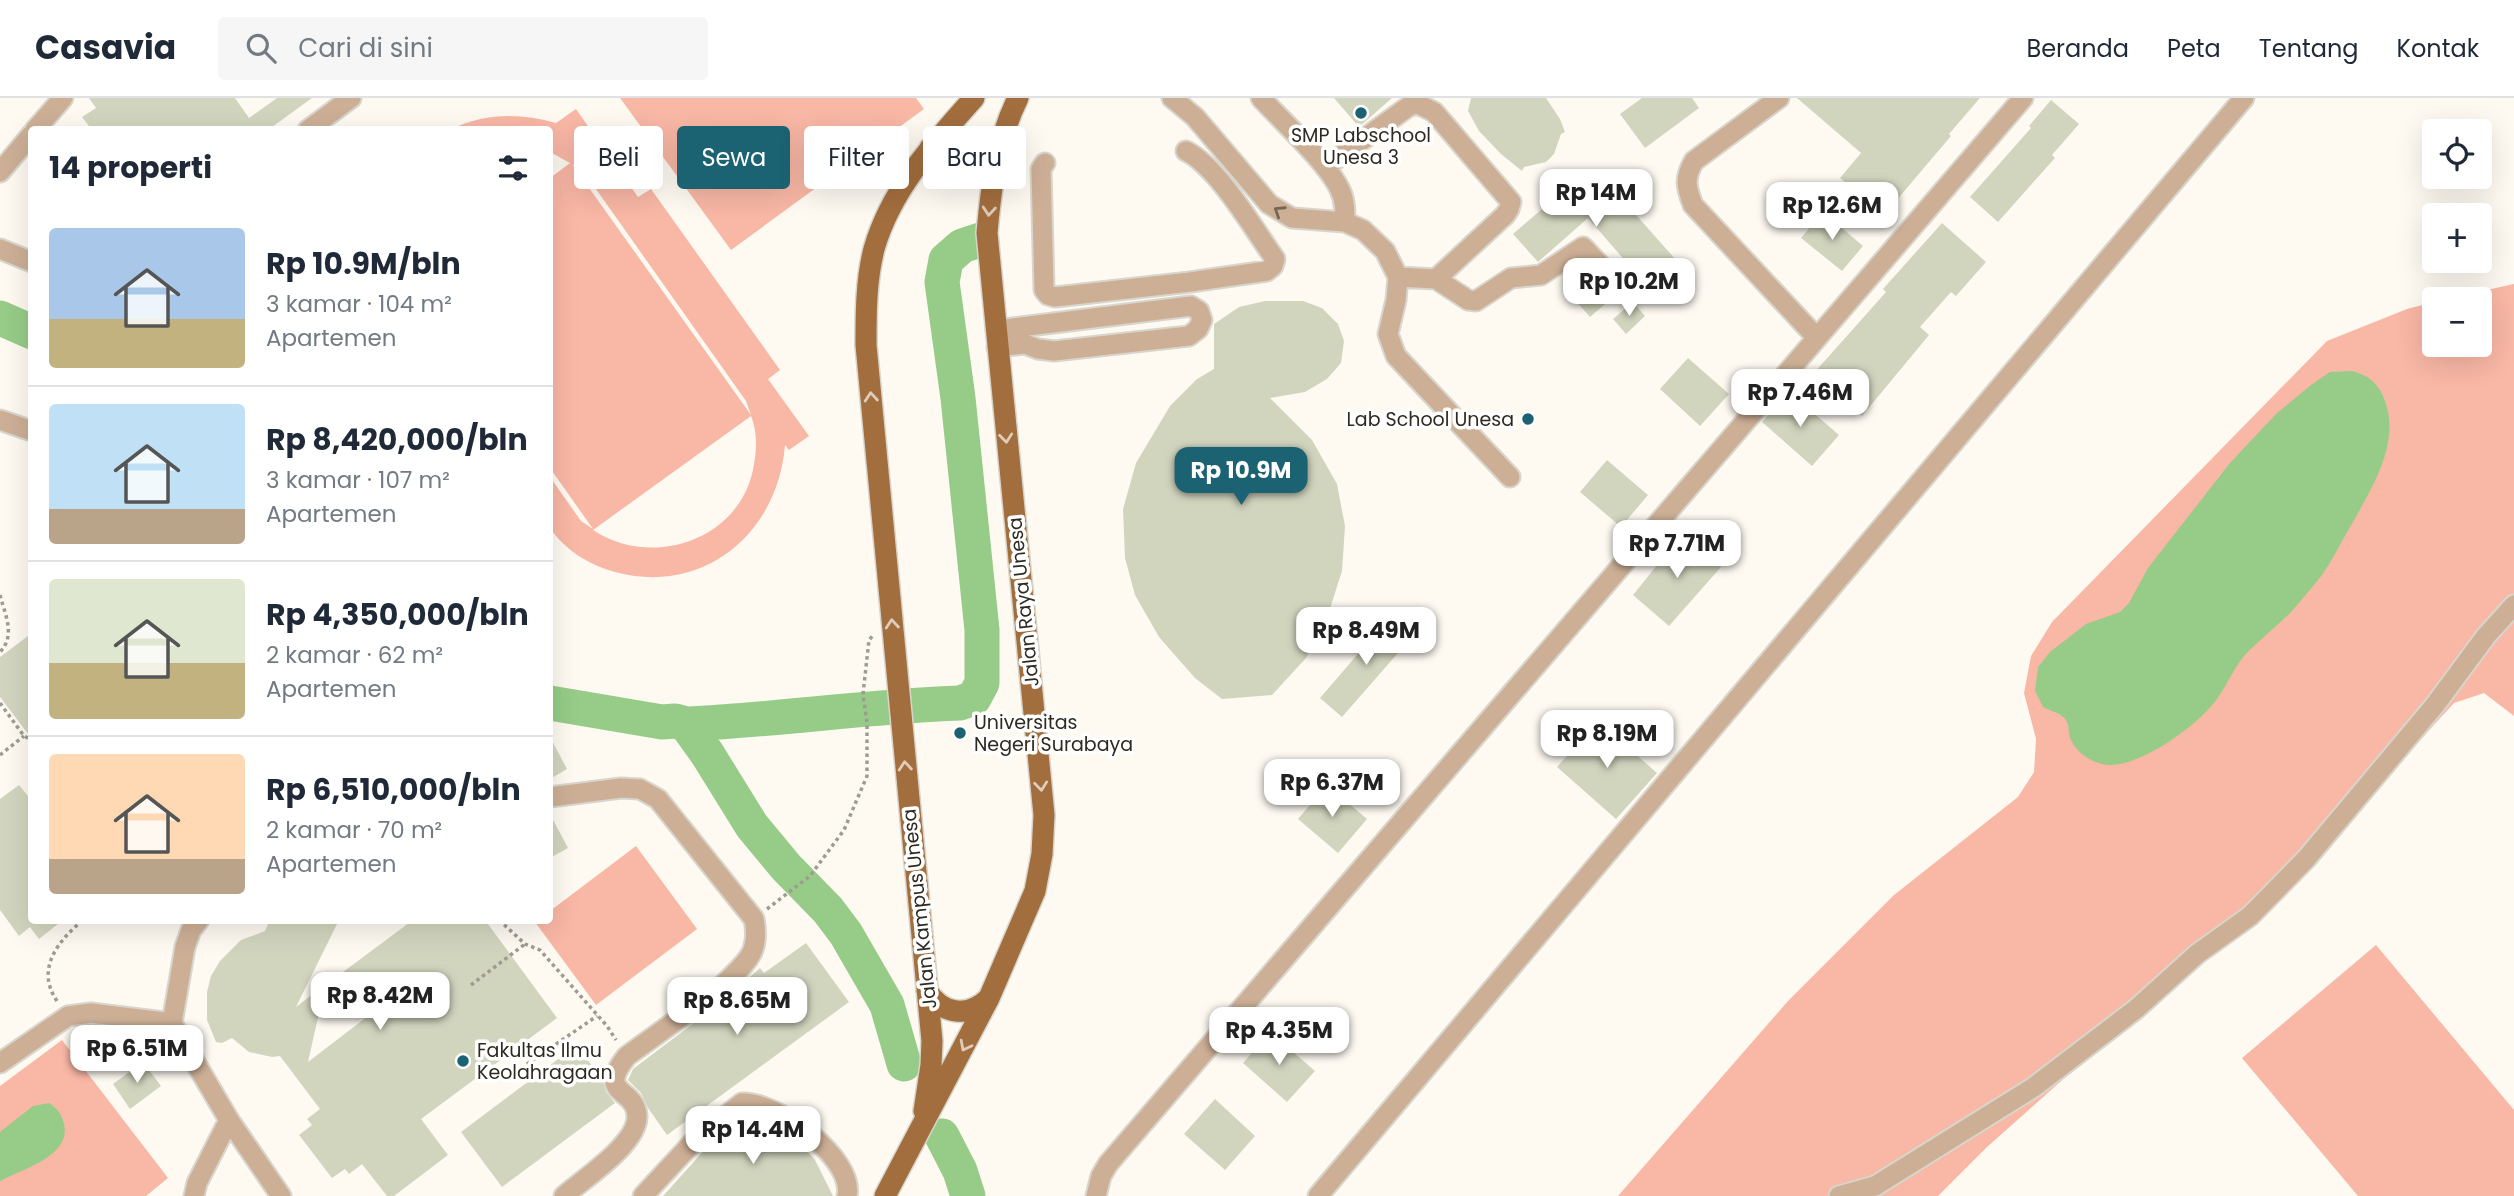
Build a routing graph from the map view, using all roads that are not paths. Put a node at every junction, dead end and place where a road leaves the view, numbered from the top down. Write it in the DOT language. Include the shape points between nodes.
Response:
graph roads {
  1 [pos="62,98"];
  2 [pos="351,98"];
  3 [pos="974,98"];
  4 [pos="1018,98"];
  5 [pos="1172,98"];
  6 [pos="1261,98"];
  7 [pos="1779,98"];
  8 [pos="2023,98"];
  9 [pos="2244,98"];
  10 [pos="40,126"];
  11 [pos="313,126"];
  12 [pos="949,126"];
  13 [pos="1006,126"];
  14 [pos="28,141"];
  15 [pos="1186,151"];
  16 [pos="923,158"];
  17 [pos="1045,163"];
  18 [pos="1325,167"];
  19 [pos="0,172"];
  20 [pos="992,189"];
  21 [pos="1345,222"];
  22 [pos="0,249"];
  23 [pos="28,260"];
  24 [pos="1398,277"];
  25 [pos="1436,279"];
  26 [pos="1191,282"];
  27 [pos="1622,288"];
  28 [pos="1191,306"];
  29 [pos="997,338"];
  30 [pos="1817,338"];
  31 [pos="0,420"];
  32 [pos="28,430"];
  33 [pos="1510,477"];
  34 [pos="2514,606"];
  35 [pos="553,797"];
  36 [pos="195,924"];
  37 [pos="720,988"];
  38 [pos="927,991"];
  39 [pos="989,998"];
  40 [pos="699,1004"];
  41 [pos="172,1023"];
  42 [pos="0,1063"];
  43 [pos="229,1120"];
  44 [pos="921,1126"];
  45 [pos="194,1196"];
  46 [pos="281,1196"];
  47 [pos="564,1196"];
  48 [pos="643,1196"];
  49 [pos="847,1196"];
  50 [pos="886,1196"];
  51 [pos="1096,1196"];
  52 [pos="1318,1196"];
  53 [pos="1839,1196"];
  1 -- 10 [label="street"];
  2 -- 11 [label="street"];
  3 -- 12 [label="main road"];
  4 -- 13 [label="main road, Jalan Raya Unesa"];
  21 -- 5 [label="street, one-way" via="1280,213 1195,117"];
  6 -- 18 [label="street"];
  7 -- 30 [label="street" via="1694,161 1685,183 1693,205"];
  8 -- 30 [label="street"];
  9 -- 52 [label="street"];
  14 -- 19 [label="street"];
  15 -- 26 [label="street" via="1198,157 1222,186 1275,259 1267,271"];
  38 -- 16 [label="main road, Jalan Kampus Unesa, one-way" via="866,345 874,251 884,220"];
  17 -- 26 [label="street" via="1041,169 1044,290 1048,295"];
  18 -- 21 [label="street" via="1340,188"];
  18 -- 25 [label="street" via="1412,104 1433,111 1511,202 1505,215"];
  20 -- 29 [label="main road, Jalan Raya Unesa, one-way" via="988,233"];
  21 -- 24 [label="street" via="1363,230 1385,251"];
  22 -- 23 [label="street"];
  24 -- 25 [label="street"];
  24 -- 33 [label="street" via="1388,334 1396,356"];
  25 -- 27 [label="street" via="1476,301 1515,277 1541,275 1583,247"];
  26 -- 28 [label="street"];
  28 -- 29 [label="street"];
  28 -- 29 [label="street" via="1202,320 1189,336 1054,351"];
  29 -- 39 [label="main road, Jalan Raya Unesa, one-way" via="1044,815 1035,891"];
  30 -- 51 [label="street" via="1108,1164"];
  31 -- 32 [label="street"];
  34 -- 53 [label="street" via="2306,859 2250,916 2034,1087 1875,1186"];
  35 -- 37 [label="street" via="621,788 640,789 658,799 754,919 758,938 750,957"];
  36 -- 41 [label="street" via="185,947"];
  38 -- 39 [label="main road" via="934,1001 956,1012 980,1006"];
  38 -- 44 [label="main road, Jalan Kampus Unesa" via="931,1065"];
  39 -- 44 [label="main road, Jalan Raya Unesa, one-way"];
  40 -- 47 [label="street" via="618,1067 614,1080 632,1102 637,1116 634,1130 622,1147"];
  41 -- 42 [label="street" via="91,1013 68,1016"];
  41 -- 43 [label="street"];
  43 -- 45 [label="street"];
  43 -- 46 [label="street"];
  44 -- 50 [label="main road, Jalan Raya Unesa"];
  48 -- 49 [label="street" via="694,1141 742,1103 749,1103 789,1118 826,1149 847,1179"];
}
